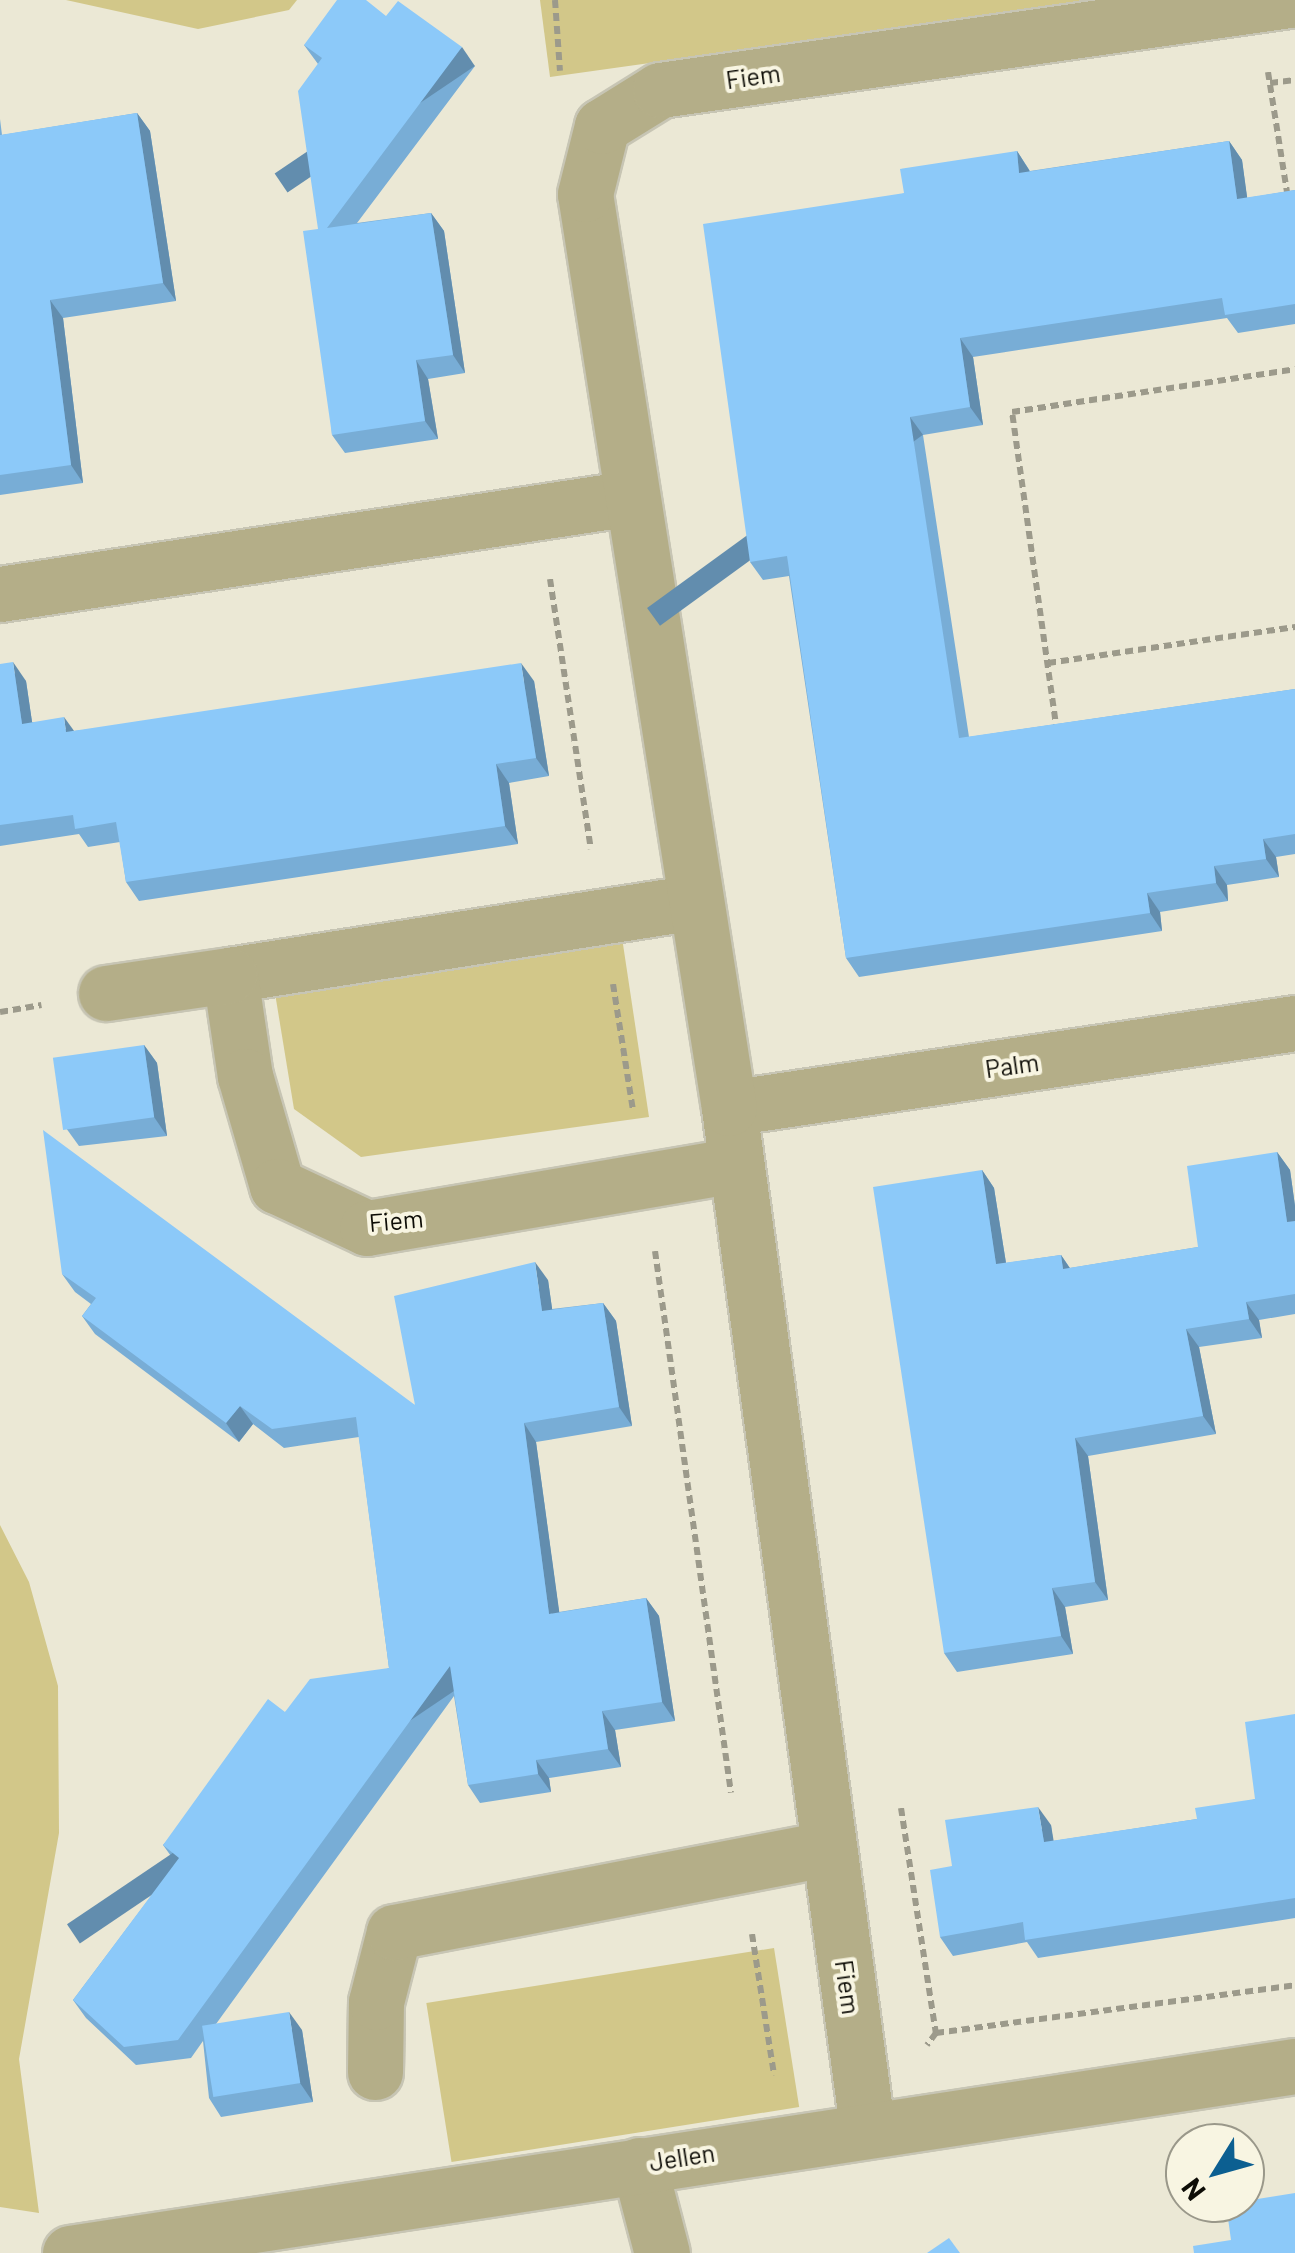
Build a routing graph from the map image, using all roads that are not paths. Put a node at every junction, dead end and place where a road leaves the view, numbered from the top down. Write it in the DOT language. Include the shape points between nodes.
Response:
graph roads {
  1 [pos="1273,2"];
  2 [pos="631,498"];
  3 [pos="0,594"];
  4 [pos="694,902"];
  5 [pos="230,975"];
  6 [pos="106,993"];
  7 [pos="1295,1023"];
  8 [pos="729,1108"];
  9 [pos="736,1165"];
  10 [pos="829,1848"];
  11 [pos="1295,2066"];
  12 [pos="376,2072"];
  13 [pos="867,2126"];
  14 [pos="638,2165"];
  15 [pos="100,2252"];
  16 [pos="662,2253"];
  1 -- 2 [label="street, Fiem" via="660,90 602,126 585,194"];
  2 -- 3 [label="street"];
  2 -- 4 [label="street, Fiem"];
  4 -- 5 [label="street"];
  4 -- 8 [label="street, Fiem"];
  5 -- 6 [label="street"];
  5 -- 9 [label="street, Fiem" via="245,1076 276,1186 366,1228"];
  7 -- 8 [label="street, Palm"];
  8 -- 9 [label="street, Fiem"];
  9 -- 10 [label="street, Fiem"];
  10 -- 12 [label="street" via="394,1932 376,2002"];
  10 -- 13 [label="street, Fiem"];
  11 -- 13 [label="street, Jellen"];
  13 -- 14 [label="street, Jellen"];
  14 -- 15 [label="street, Jellen"];
  14 -- 16 [label="street"];
}
